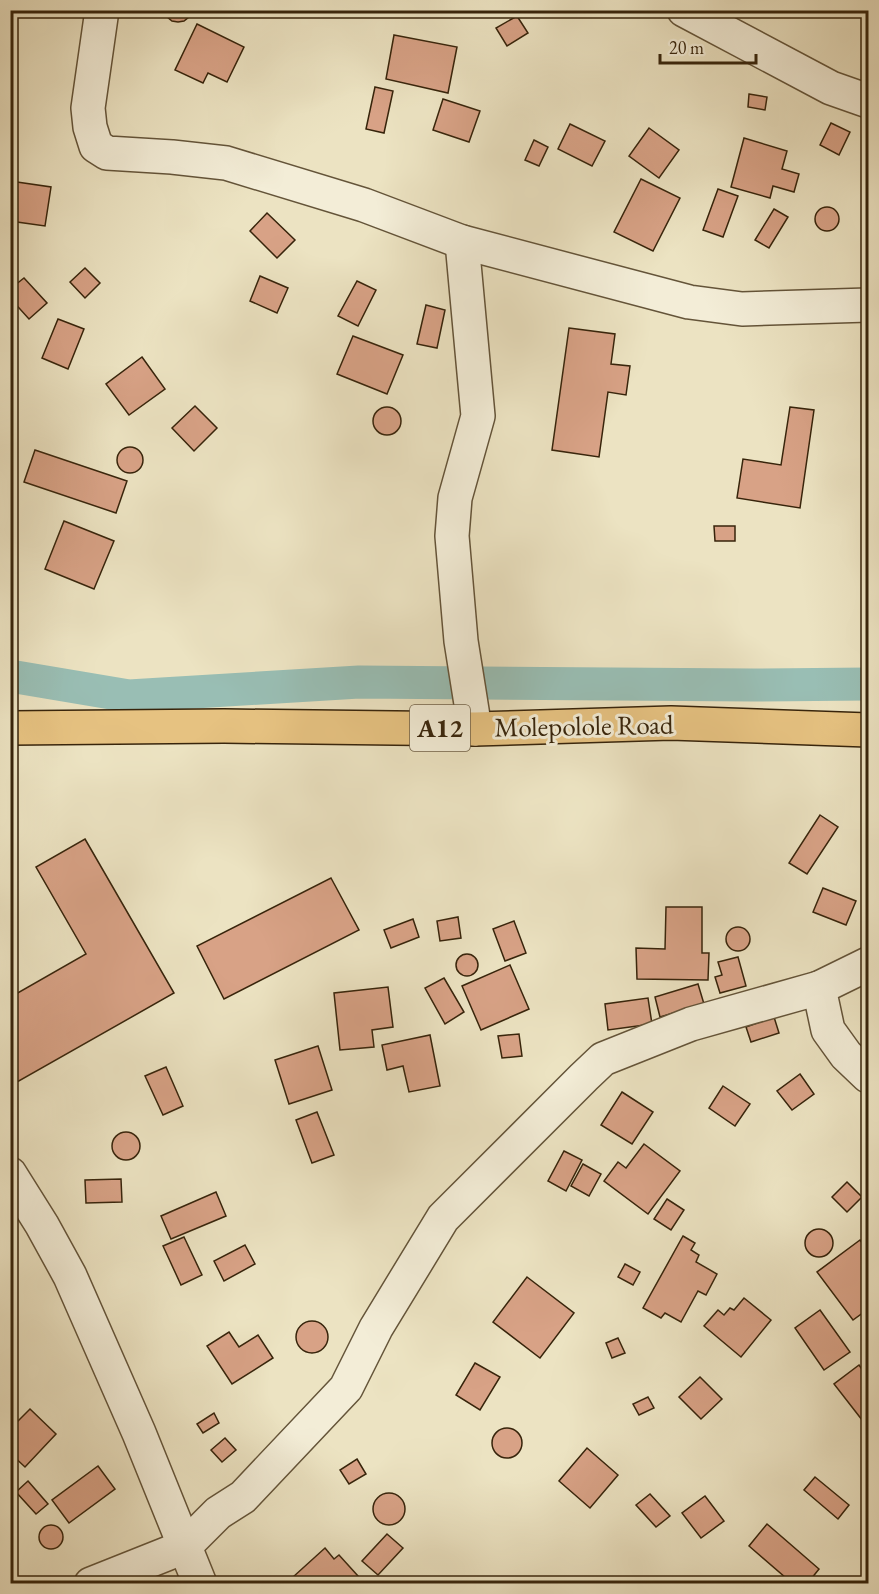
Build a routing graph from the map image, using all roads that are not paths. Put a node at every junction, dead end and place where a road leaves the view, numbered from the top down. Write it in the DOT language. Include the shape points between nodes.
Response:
graph roads {
  1 [pos="102,10"];
  2 [pos="684,10"];
  3 [pos="868,101"];
  4 [pos="462,242"];
  5 [pos="868,305"];
  6 [pos="10,728"];
  7 [pos="474,729"];
  8 [pos="868,730"];
  9 [pos="868,964"];
  10 [pos="819,988"];
  11 [pos="868,1076"];
  12 [pos="10,1174"];
  13 [pos="184,1547"];
  14 [pos="91,1584"];
  15 [pos="200,1584"];
  1 -- 4 [label="street" via="88,108 96,147 107,153 226,163 364,205"];
  2 -- 3 [label="street" via="831,88"];
  4 -- 5 [label="street" via="689,302 742,309"];
  4 -- 7 [label="street" via="478,417 455,498 452,536"];
  6 -- 7 [label="main road, Molepolole Road / A12"];
  7 -- 8 [label="main road, Molepolole Road / A12" via="671,723"];
  9 -- 10 [label="street"];
  10 -- 11 [label="street" via="828,1030"];
  10 -- 13 [label="street" via="691,1024 603,1059 443,1218 376,1328 346,1388 243,1497 218,1513"];
  12 -- 13 [label="street" via="70,1276"];
  13 -- 14 [label="street"];
  13 -- 15 [label="street"];
}
